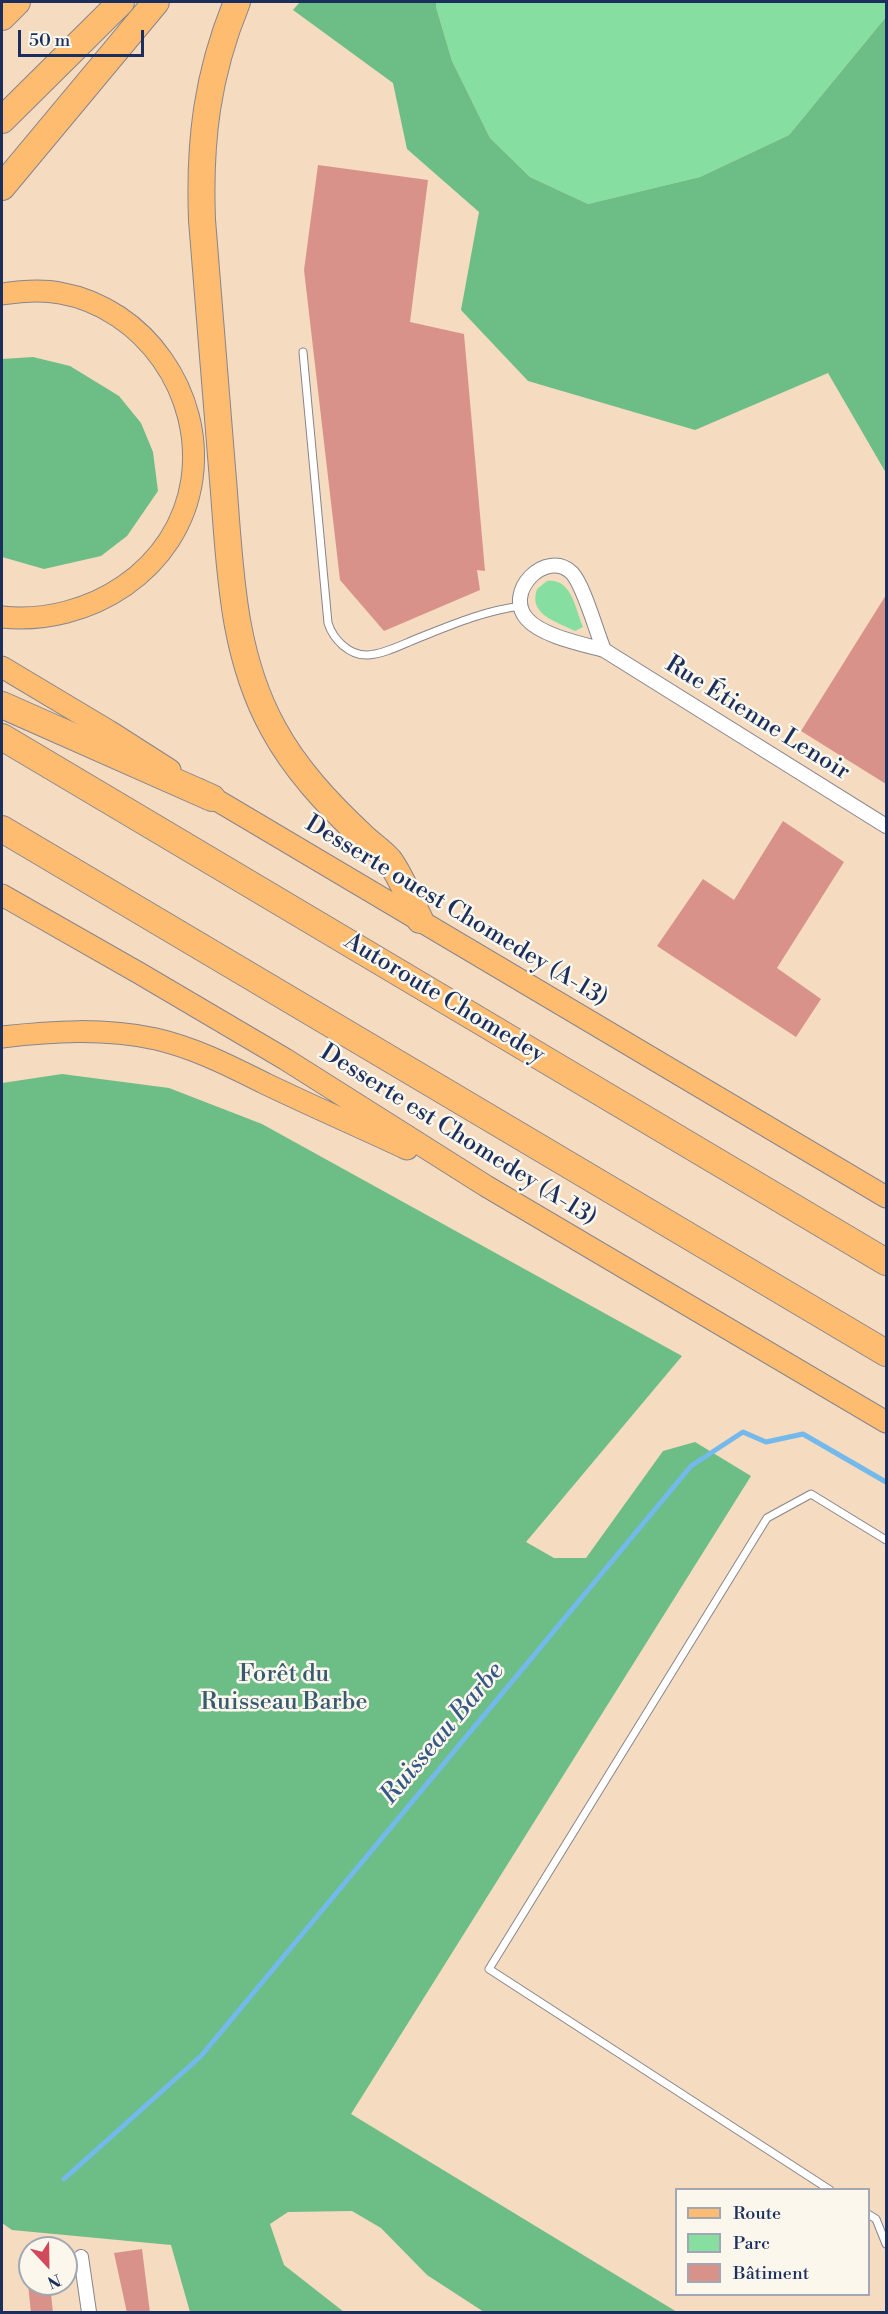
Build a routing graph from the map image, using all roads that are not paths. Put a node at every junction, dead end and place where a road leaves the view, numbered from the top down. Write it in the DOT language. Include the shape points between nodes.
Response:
graph roads {
  1 [pos="17,2"];
  2 [pos="121,2"];
  3 [pos="156,2"];
  4 [pos="237,2"];
  5 [pos="2,17"];
  6 [pos="2,120"];
  7 [pos="2,187"];
  8 [pos="2,294"];
  9 [pos="303,352"];
  10 [pos="521,606"];
  11 [pos="2,617"];
  12 [pos="604,650"];
  13 [pos="2,667"];
  14 [pos="2,705"];
  15 [pos="2,737"];
  16 [pos="212,798"];
  17 [pos="886,825"];
  18 [pos="2,829"];
  19 [pos="2,896"];
  20 [pos="420,920"];
  21 [pos="2,1037"];
  22 [pos="486,1186"];
  23 [pos="886,1197"];
  24 [pos="886,1262"];
  25 [pos="886,1353"];
  26 [pos="886,1422"];
  27 [pos="886,1540"];
  28 [pos="828,2188"];
  29 [pos="870,2215"];
  30 [pos="886,2244"];
  31 [pos="81,2257"];
  32 [pos="89,2313"];
  1 -- 5 [label="highway"];
  2 -- 6 [label="highway"];
  3 -- 7 [label="highway"];
  4 -- 20 [label="highway" via="211,78 200,175 226,513 240,640 256,692 286,749 326,799 389,861"];
  8 -- 11 [label="main road" via="45,291 76,296 109,310 130,325 152,345 173,376 187,411 193,447 192,478 183,511 160,552 136,577 110,596 78,610 47,617"];
  9 -- 10 [label="lane" via="328,623 338,641 347,649 368,655 478,614"];
  10 -- 12 [label="street, Rue Étienne Lenoir" via="526,618 540,629"];
  10 -- 12 [label="street" via="522,587 534,573 550,567 564,568 579,585"];
  12 -- 17 [label="street, Rue Étienne Lenoir"];
  13 -- 16 [label="main road, Desserte ouest Chomedey (A-13)"];
  14 -- 16 [label="highway"];
  15 -- 24 [label="highway, Autoroute Chomedey"];
  16 -- 20 [label="main road, Desserte ouest Chomedey (A-13)"];
  18 -- 25 [label="highway"];
  19 -- 22 [label="main road, Desserte est Chomedey (A-13)" via="285,1059"];
  20 -- 23 [label="main road, Desserte ouest Chomedey (A-13)"];
  21 -- 22 [label="main road" via="86,1031 174,1044 217,1060"];
  22 -- 26 [label="main road, Desserte est Chomedey (A-13)"];
  27 -- 28 [label="lane" via="811,1494 767,1518 489,1969"];
  29 -- 30 [label="lane" via="876,2219"];
  31 -- 32 [label="street"];
}
